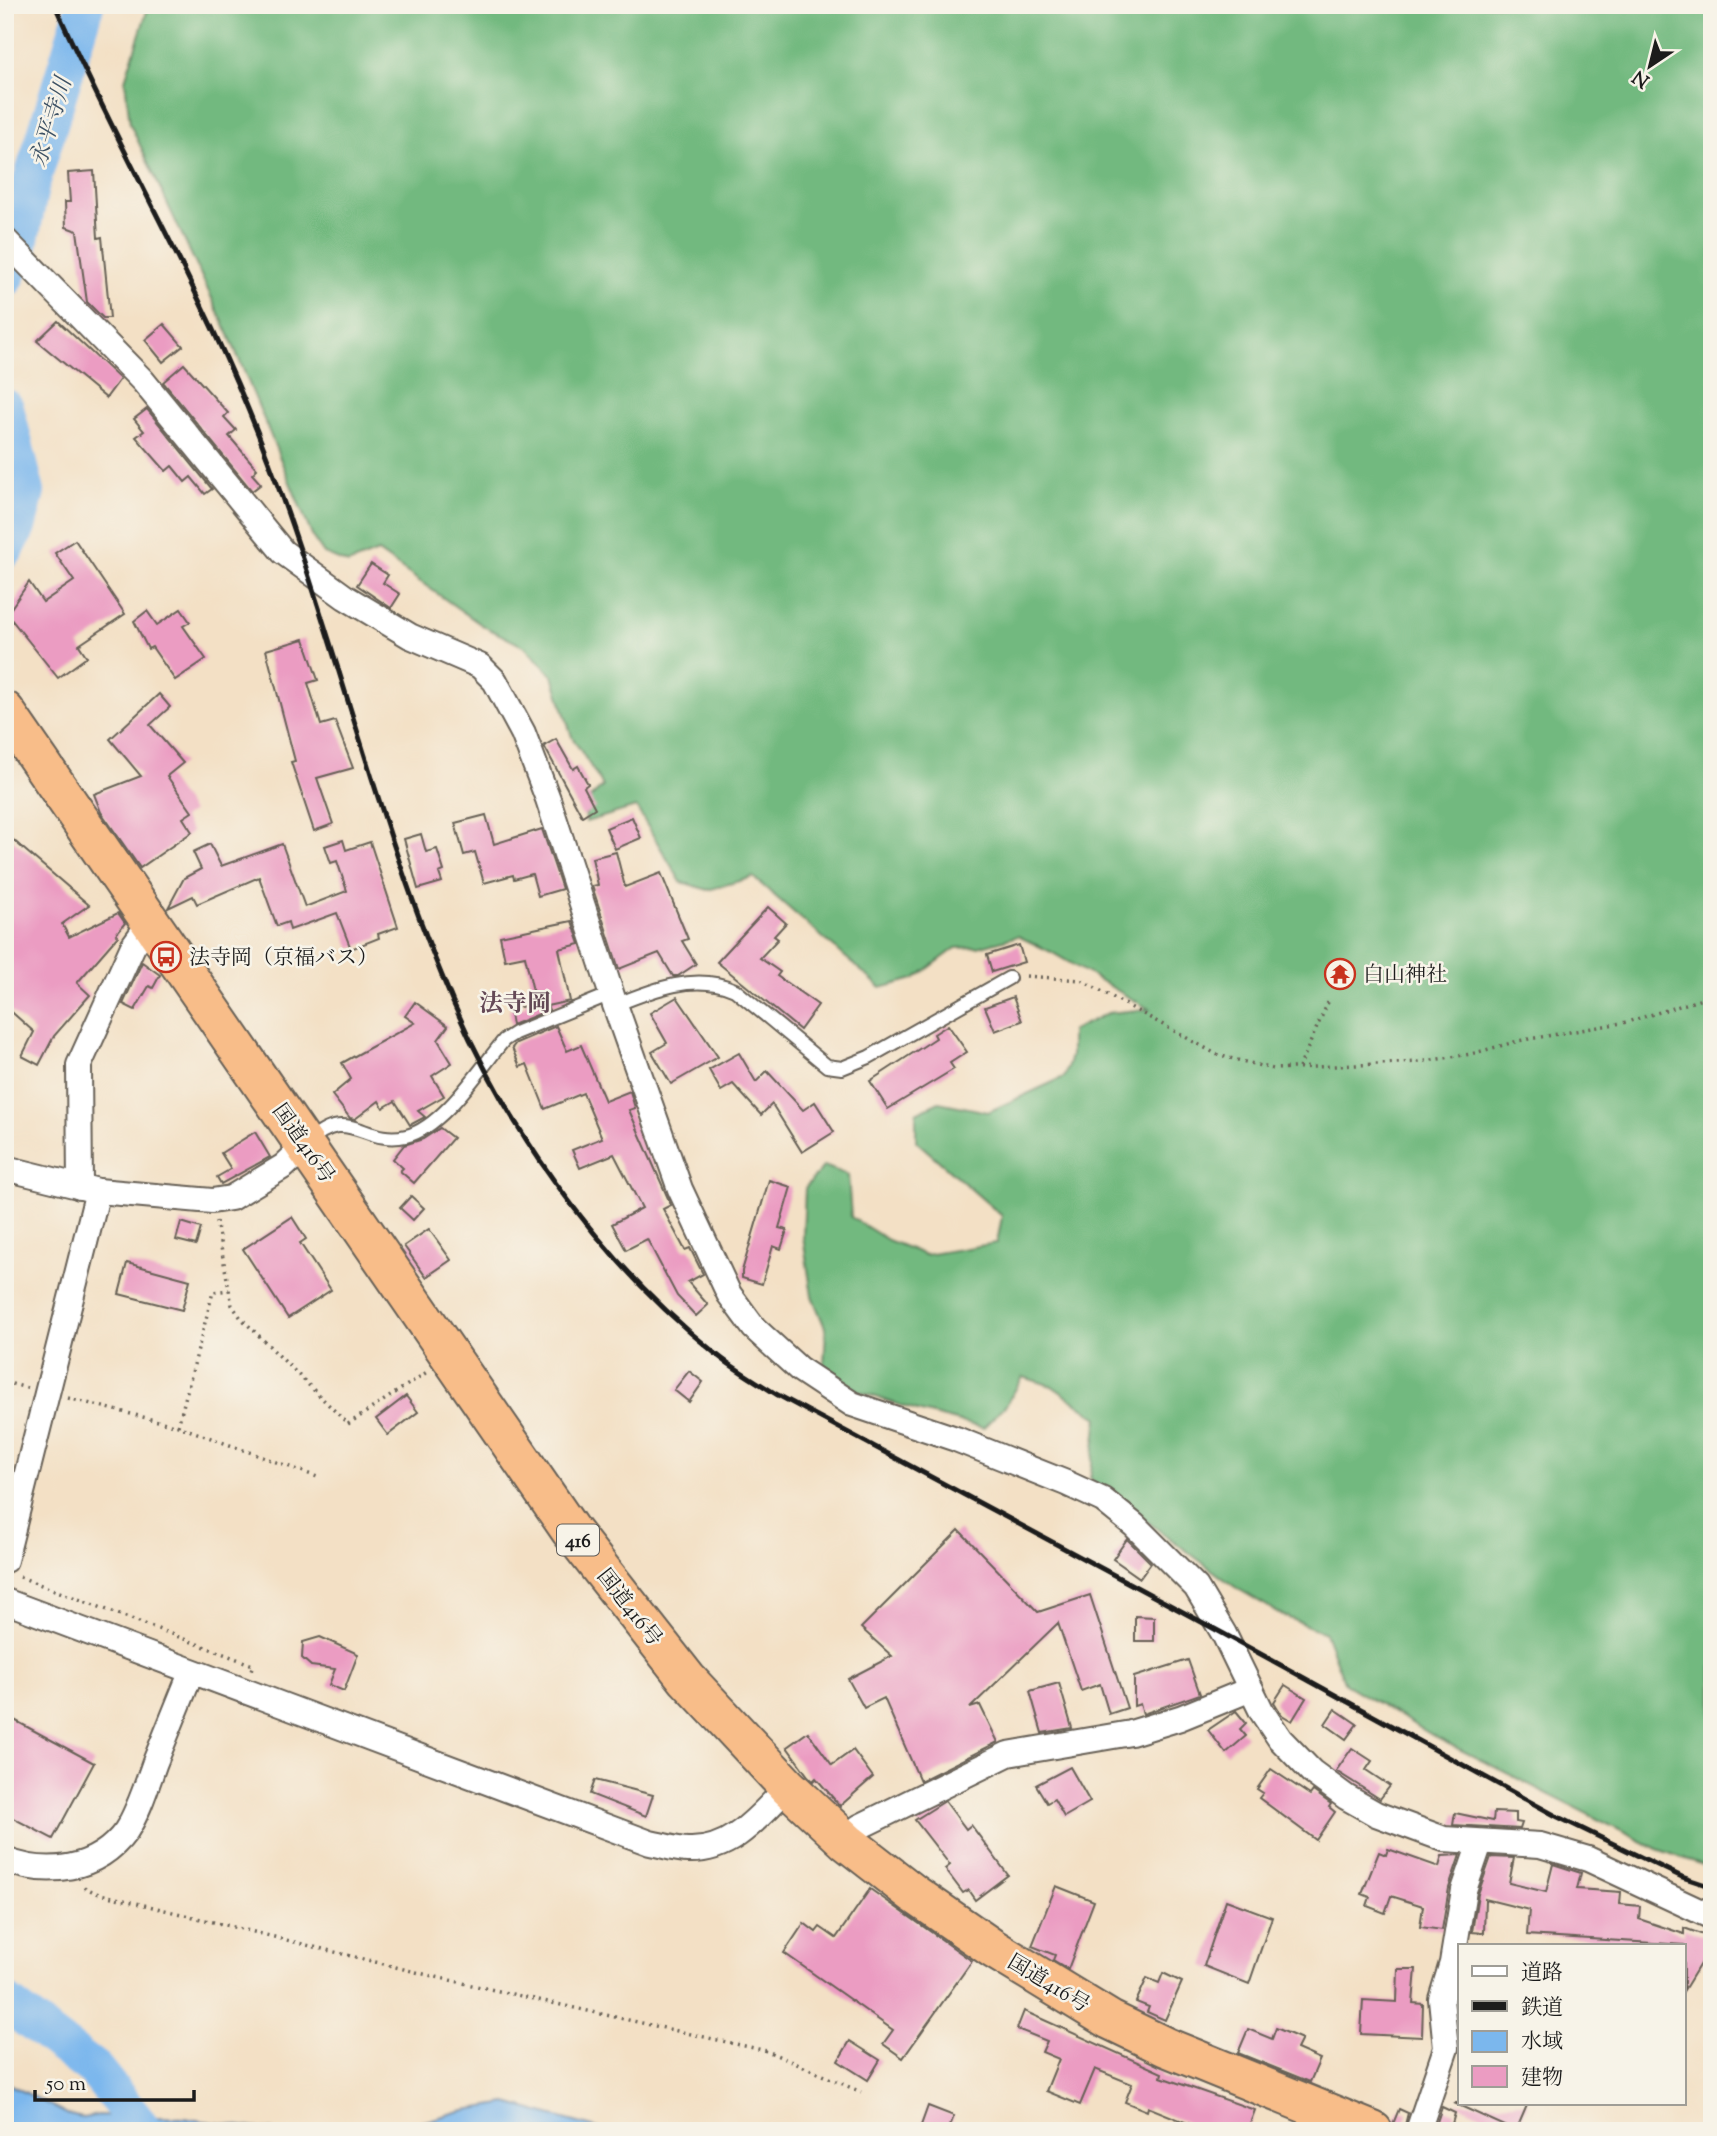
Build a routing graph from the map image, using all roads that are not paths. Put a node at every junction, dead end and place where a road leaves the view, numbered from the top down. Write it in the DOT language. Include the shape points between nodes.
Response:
graph roads {
  1 [pos="5,240"];
  2 [pos="5,711"];
  3 [pos="151,921"];
  4 [pos="1009,978"];
  5 [pos="613,1000"];
  6 [pos="306,1145"];
  7 [pos="5,1168"];
  8 [pos="89,1189"];
  9 [pos="12,1568"];
  10 [pos="5,1601"];
  11 [pos="191,1673"];
  12 [pos="1251,1689"];
  13 [pos="788,1787"];
  14 [pos="848,1842"];
  15 [pos="1480,1843"];
  16 [pos="5,1860"];
  17 [pos="1712,1916"];
  18 [pos="1373,2131"];
  19 [pos="1418,2131"];
  1 -- 5 [label="street" via="143,381 283,552 345,597 410,636 480,666 495,681 523,733 548,799"];
  2 -- 3 [label="highway, 国道416号 / 416"];
  3 -- 6 [label="highway, 国道416号 / 416"];
  3 -- 8 [label="street" via="133,946 79,1065"];
  4 -- 5 [label="lane" via="842,1068 827,1066 735,990 718,982 702,981"];
  5 -- 6 [label="lane" via="515,1033 427,1127 404,1137 335,1124 320,1130"];
  5 -- 12 [label="street" via="680,1189 729,1294 754,1328 799,1369 852,1404 956,1439 1103,1500 1196,1587"];
  6 -- 8 [label="street" via="284,1166 231,1198 212,1201"];
  6 -- 13 [label="highway, 国道416号 / 416" via="570,1530 687,1679"];
  7 -- 8 [label="street"];
  8 -- 9 [label="street"];
  10 -- 11 [label="street"];
  11 -- 13 [label="street" via="650,1843 689,1850 717,1845 746,1830"];
  11 -- 16 [label="street" via="126,1831 108,1848 67,1868 48,1870"];
  12 -- 14 [label="street" via="1130,1733 1008,1754 859,1828"];
  12 -- 15 [label="street" via="1280,1739 1312,1772 1346,1797 1417,1831"];
  13 -- 14 [label="highway, 国道416号 / 416"];
  14 -- 18 [label="highway, 国道416号 / 416" via="992,1948 1110,2020"];
  15 -- 17 [label="street" via="1540,1845 1588,1859"];
  15 -- 19 [label="street" via="1464,1890 1441,1999 1446,2048"];
}
